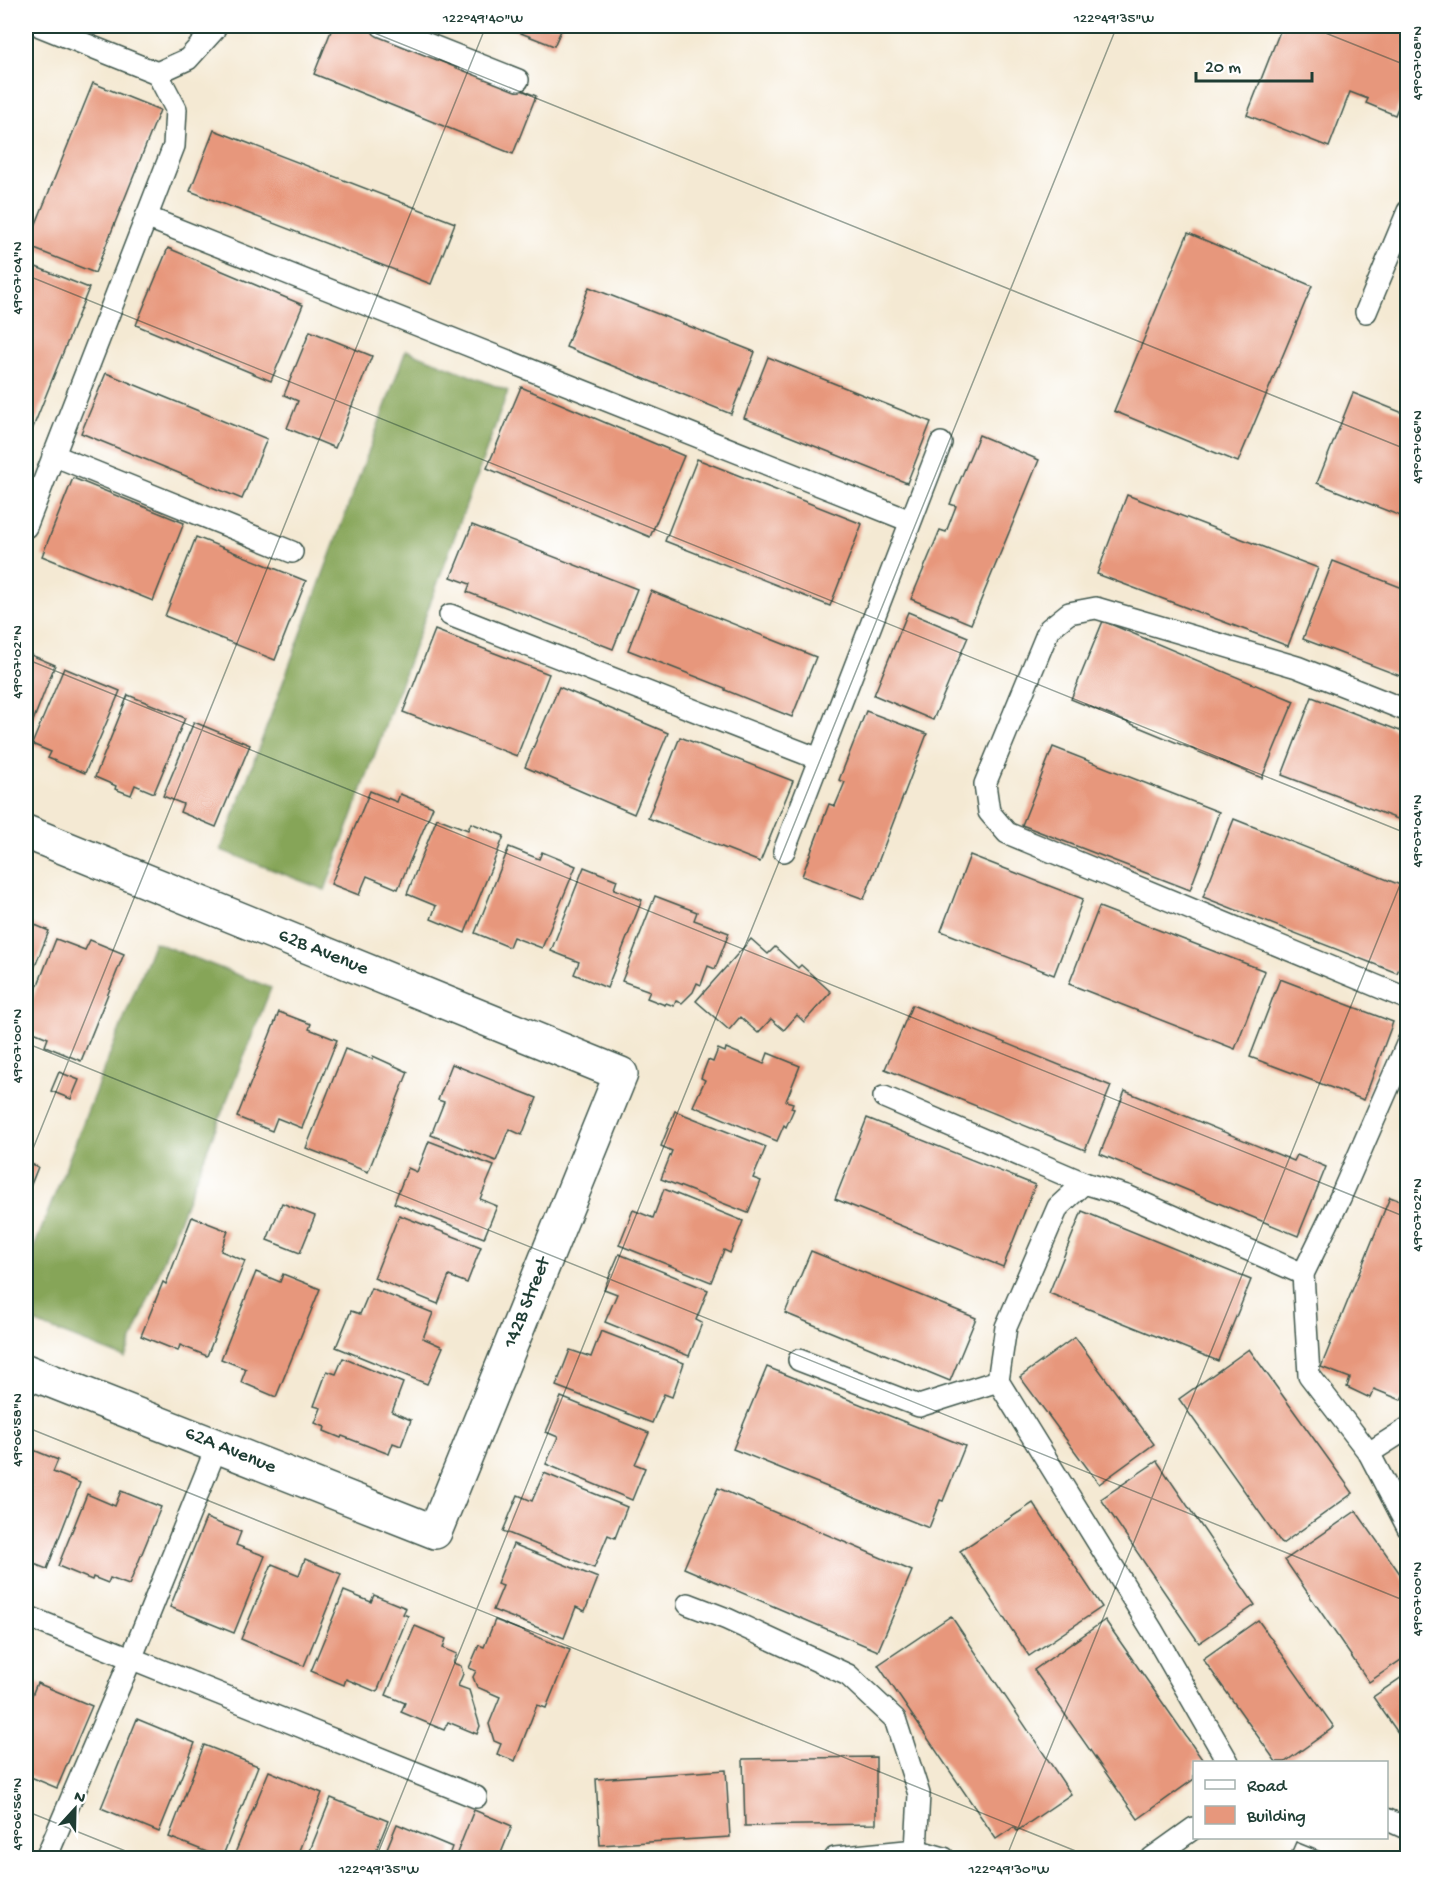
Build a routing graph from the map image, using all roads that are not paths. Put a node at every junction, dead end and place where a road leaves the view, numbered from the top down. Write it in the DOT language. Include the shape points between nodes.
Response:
graph roads {
  1 [pos="40,26"];
  2 [pos="216,26"];
  3 [pos="382,26"];
  4 [pos="157,73"];
  5 [pos="518,80"];
  6 [pos="1407,211"];
  7 [pos="146,217"];
  8 [pos="1366,312"];
  9 [pos="940,443"];
  10 [pos="53,455"];
  11 [pos="910,521"];
  12 [pos="26,527"];
  13 [pos="292,552"];
  14 [pos="450,615"];
  15 [pos="1407,711"];
  16 [pos="819,759"];
  17 [pos="26,832"];
  18 [pos="784,850"];
  19 [pos="1407,999"];
  20 [pos="1407,1042"];
  21 [pos="621,1074"];
  22 [pos="884,1097"];
  23 [pos="1084,1183"];
  24 [pos="1303,1274"];
  25 [pos="799,1360"];
  26 [pos="26,1371"];
  27 [pos="998,1382"];
  28 [pos="1407,1428"];
  29 [pos="217,1446"];
  30 [pos="1369,1453"];
  31 [pos="1407,1528"];
  32 [pos="435,1532"];
  33 [pos="688,1604"];
  34 [pos="26,1616"];
  35 [pos="131,1659"];
  36 [pos="1227,1761"];
  37 [pos="476,1797"];
  38 [pos="1388,1819"];
  39 [pos="1193,1829"];
  40 [pos="1407,1829"];
  41 [pos="916,1850"];
  42 [pos="46,1858"];
  43 [pos="835,1858"];
  44 [pos="944,1858"];
  45 [pos="1152,1858"];
  1 -- 4 [label="lane"];
  2 -- 4 [label="lane" via="188,59"];
  3 -- 5 [label="lane"];
  4 -- 7 [label="lane" via="176,109 174,146"];
  6 -- 8 [label="lane"];
  7 -- 10 [label="lane"];
  7 -- 11 [label="lane"];
  9 -- 11 [label="lane"];
  10 -- 12 [label="lane"];
  10 -- 13 [label="lane"];
  11 -- 16 [label="lane"];
  14 -- 16 [label="lane"];
  15 -- 19 [label="lane" via="1297,667 1096,608 1069,613 1049,629 985,784 989,812 1006,833"];
  16 -- 18 [label="lane"];
  17 -- 21 [label="street, 62B Avenue"];
  20 -- 24 [label="lane"];
  21 -- 32 [label="street, 142B Street"];
  22 -- 23 [label="lane"];
  23 -- 24 [label="lane" via="1127,1196"];
  23 -- 27 [label="lane" via="1058,1207 1006,1327"];
  24 -- 30 [label="lane" via="1309,1375"];
  25 -- 27 [label="lane" via="919,1406"];
  26 -- 29 [label="street, 62A Avenue"];
  27 -- 36 [label="lane" via="1152,1629"];
  28 -- 30 [label="lane"];
  29 -- 32 [label="street, 62A Avenue"];
  29 -- 35 [label="lane"];
  30 -- 31 [label="lane"];
  33 -- 41 [label="lane" via="848,1675 895,1719 919,1794"];
  34 -- 35 [label="lane"];
  35 -- 37 [label="lane"];
  35 -- 42 [label="lane"];
  38 -- 40 [label="lane"];
  39 -- 45 [label="lane"];
  41 -- 43 [label="lane"];
  41 -- 44 [label="lane"];
}
